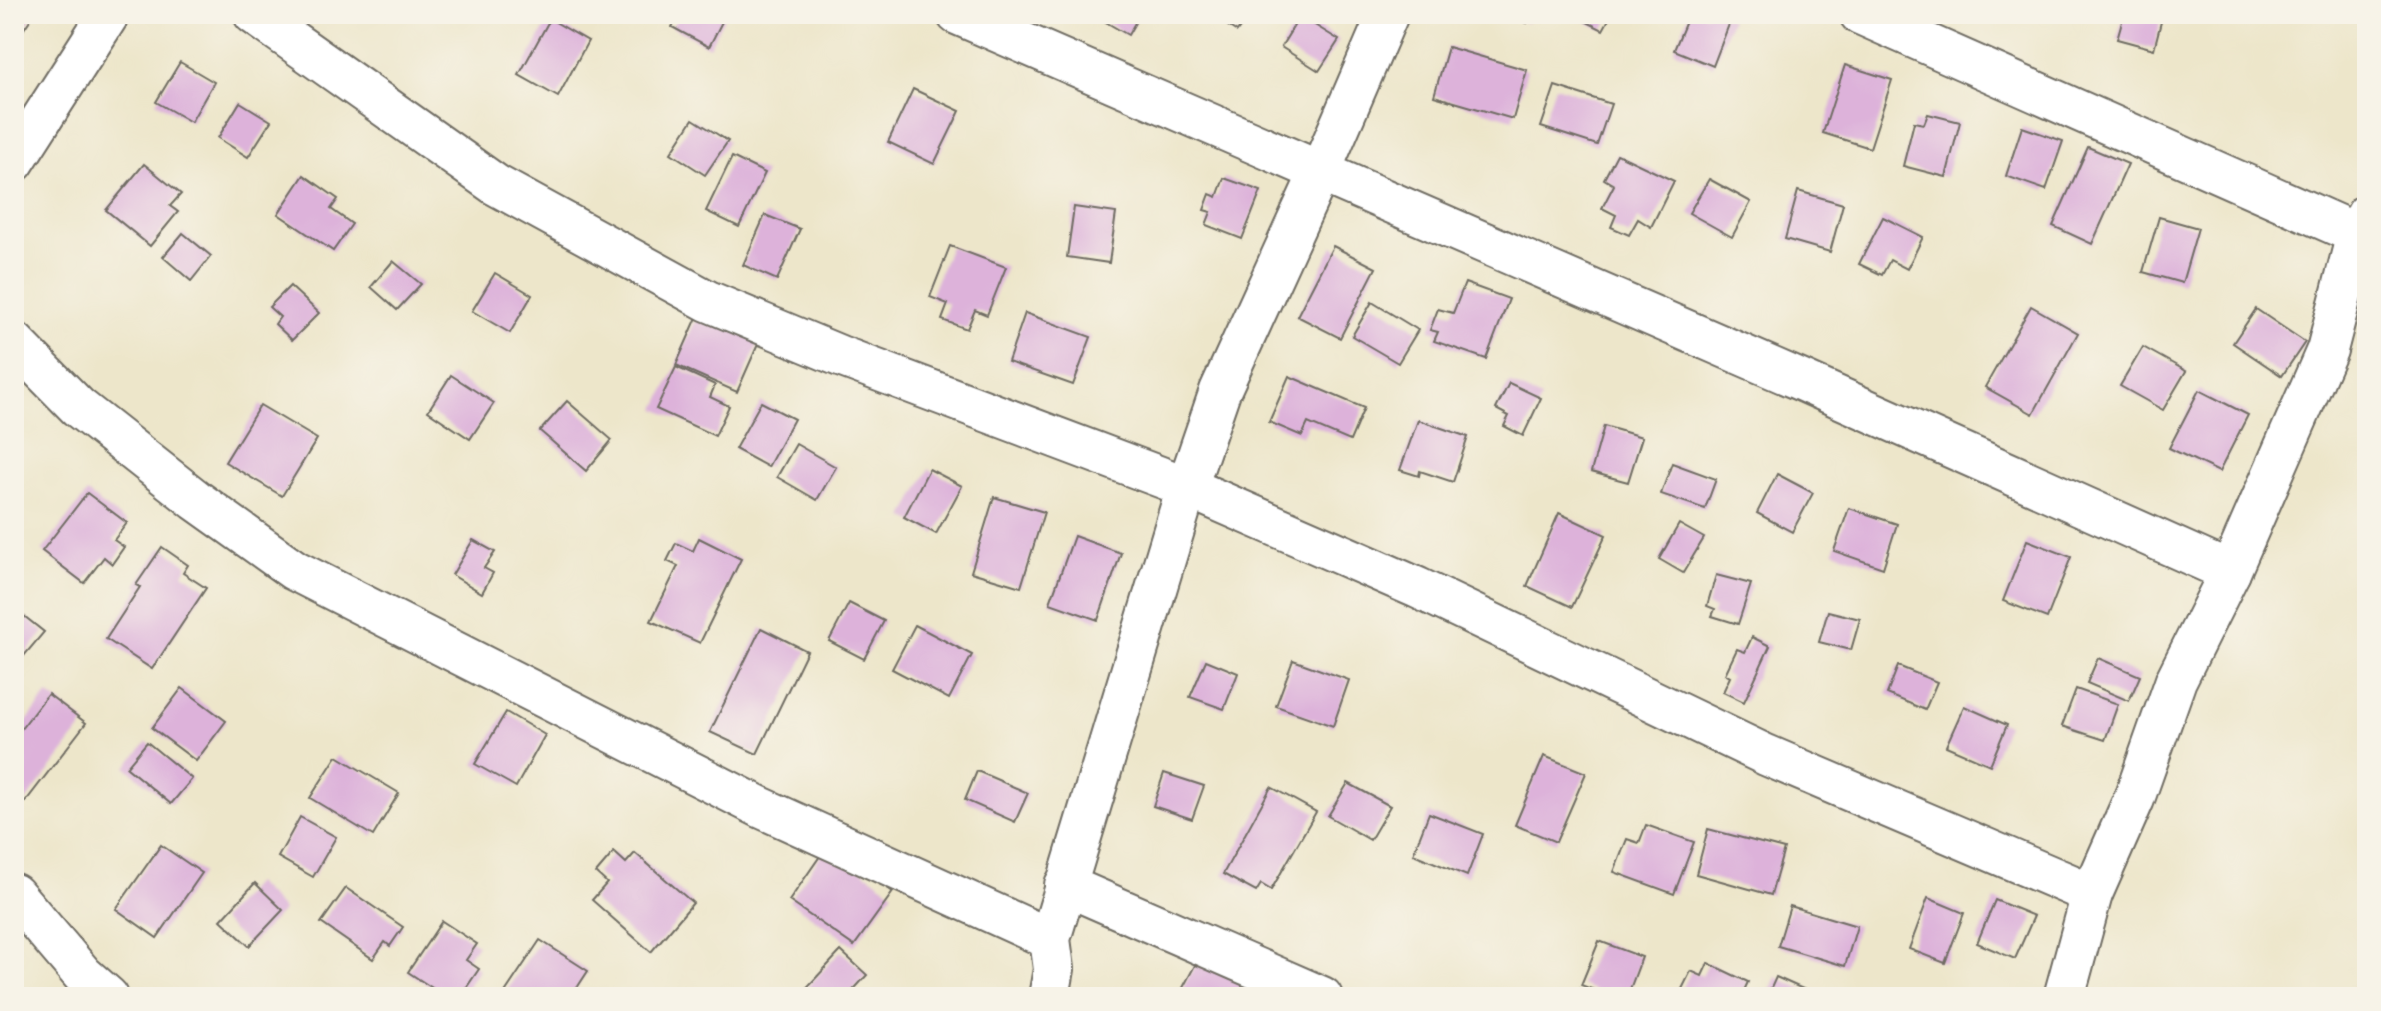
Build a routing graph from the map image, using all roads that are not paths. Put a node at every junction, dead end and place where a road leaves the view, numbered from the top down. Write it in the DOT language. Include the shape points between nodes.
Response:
graph roads {
  1 [pos="109,14"];
  2 [pos="254,14"];
  3 [pos="957,14"];
  4 [pos="1388,14"];
  5 [pos="1860,14"];
  6 [pos="14,162"];
  7 [pos="1320,172"];
  8 [pos="2362,224"];
  9 [pos="14,342"];
  10 [pos="1187,487"];
  11 [pos="2230,572"];
  12 [pos="1065,885"];
  13 [pos="14,894"];
  14 [pos="2092,894"];
  15 [pos="1050,939"];
  16 [pos="108,997"];
  17 [pos="1049,997"];
  18 [pos="1322,997"];
  19 [pos="2064,997"];
  1 -- 6 [label="street"];
  2 -- 10 [label="street" via="496,185 708,301"];
  3 -- 7 [label="street"];
  4 -- 7 [label="street"];
  5 -- 8 [label="street"];
  7 -- 10 [label="street" via="1220,391"];
  7 -- 11 [label="street"];
  8 -- 11 [label="street" via="2327,350"];
  9 -- 15 [label="street" via="78,407 294,570 760,807"];
  10 -- 12 [label="street"];
  10 -- 14 [label="street" via="1418,588 1766,755"];
  11 -- 14 [label="street" via="2176,680 2134,799"];
  12 -- 15 [label="street"];
  12 -- 18 [label="street"];
  13 -- 16 [label="street"];
  14 -- 19 [label="street"];
  15 -- 17 [label="street" via="1054,969"];
}
